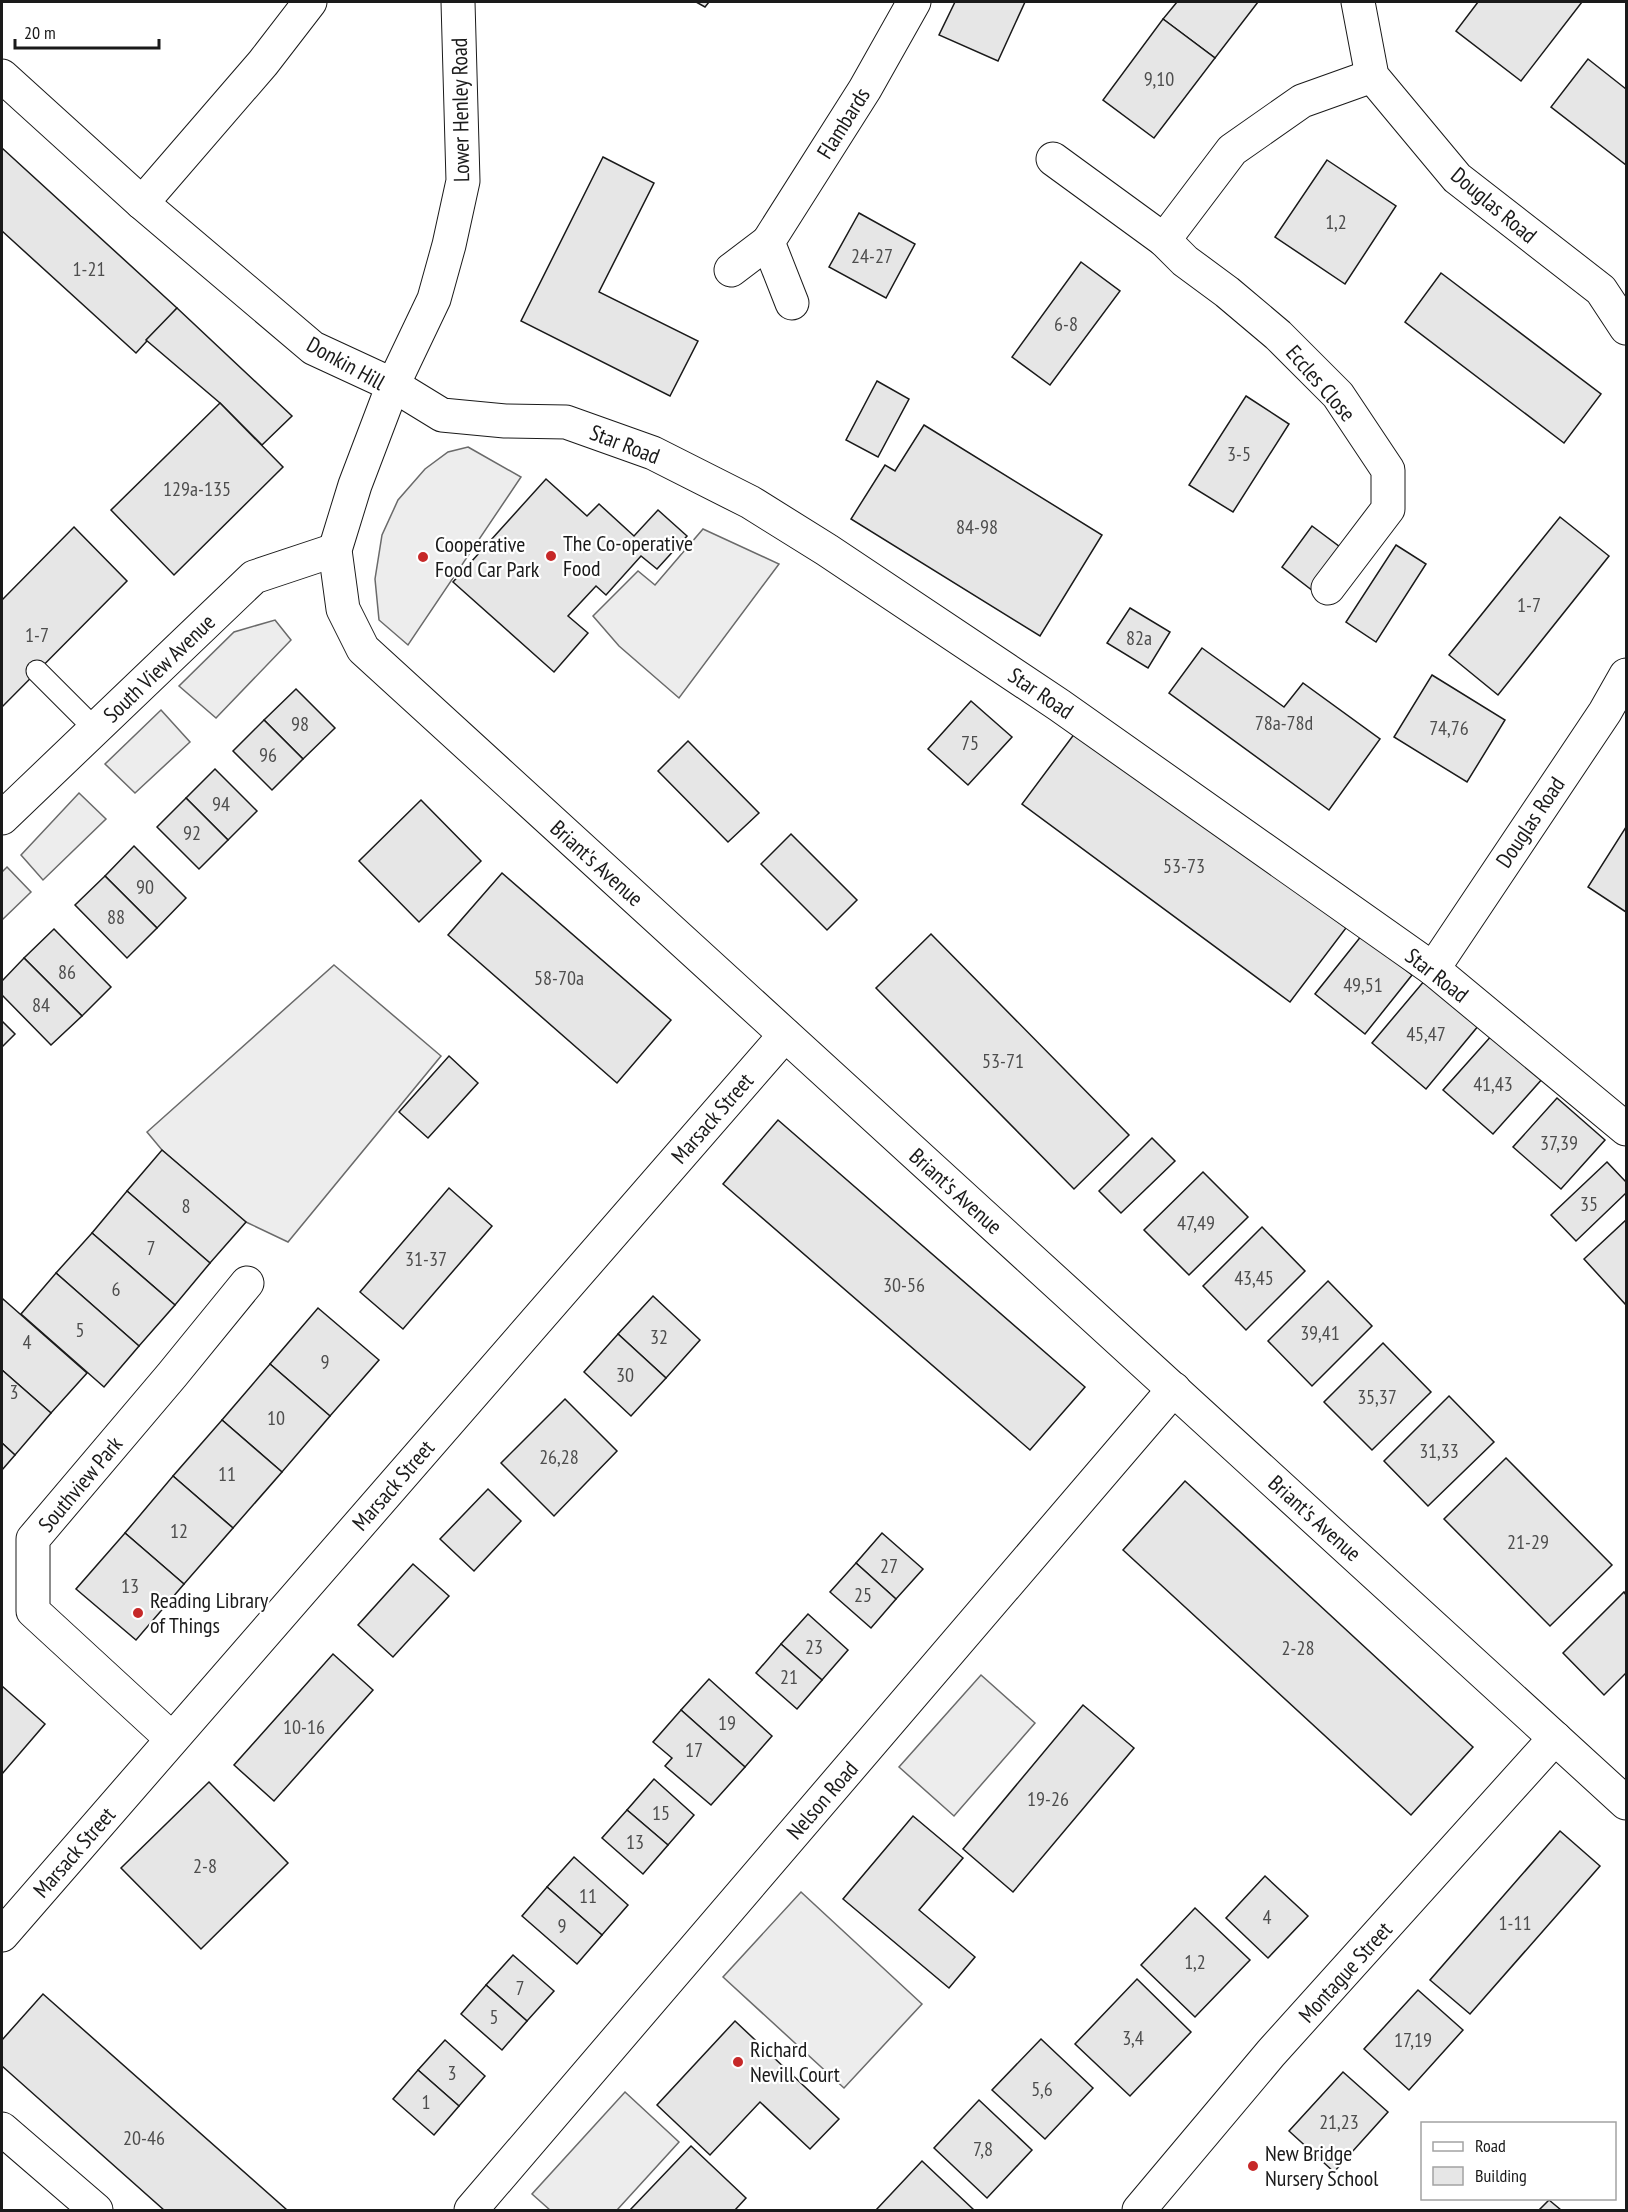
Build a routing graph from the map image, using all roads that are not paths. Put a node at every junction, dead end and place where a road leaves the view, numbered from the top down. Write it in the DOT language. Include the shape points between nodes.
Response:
graph roads {
  1 [pos="310,2"];
  2 [pos="458,2"];
  3 [pos="914,2"];
  4 [pos="1358,2"];
  5 [pos="2,76"];
  6 [pos="1372,76"];
  7 [pos="1053,159"];
  8 [pos="142,203"];
  9 [pos="1164,240"];
  10 [pos="768,242"];
  11 [pos="731,270"];
  12 [pos="792,303"];
  13 [pos="1626,328"];
  14 [pos="393,386"];
  15 [pos="335,550"];
  16 [pos="1328,588"];
  17 [pos="37,671"];
  18 [pos="1626,675"];
  19 [pos="95,729"];
  20 [pos="2,818"];
  21 [pos="1433,969"];
  22 [pos="785,1035"];
  23 [pos="1626,1129"];
  24 [pos="247,1283"];
  25 [pos="1174,1389"];
  26 [pos="1555,1738"];
  27 [pos="172,1739"];
  28 [pos="1626,1803"];
  29 [pos="2,1935"];
  30 [pos="2,2129"];
  31 [pos="96,2211"];
  32 [pos="471,2211"];
  33 [pos="1139,2211"];
  1 -- 8 [label="street" via="263,63"];
  2 -- 14 [label="street, Lower Henley Road" via="463,181 434,299"];
  3 -- 10 [label="street, Flambards" via="865,89"];
  4 -- 6 [label="street, Douglas Road"];
  5 -- 8 [label="street, Donkin Hill"];
  6 -- 9 [label="street" via="1302,101 1232,150"];
  6 -- 13 [label="street, Douglas Road" via="1457,178 1601,291"];
  7 -- 9 [label="street, Eccles Close"];
  8 -- 14 [label="street, Donkin Hill" via="313,348"];
  9 -- 16 [label="street, Eccles Close" via="1278,335 1338,395 1388,470 1388,509"];
  10 -- 11 [label="street, Flambards"];
  10 -- 12 [label="street"];
  14 -- 15 [label="street, Donkin Hill"];
  14 -- 21 [label="street, Star Road" via="442,415 566,422 653,453 750,502 1059,705"];
  15 -- 19 [label="street, South View Avenue" via="254,577"];
  15 -- 22 [label="street, Briant's Avenue" via="343,609 363,649"];
  17 -- 19 [label="lane"];
  18 -- 21 [label="street, Douglas Road"];
  19 -- 20 [label="street, South View Avenue"];
  21 -- 23 [label="street, Star Road"];
  22 -- 25 [label="street, Briant's Avenue"];
  22 -- 27 [label="street, Marsack Street"];
  24 -- 27 [label="street, Southview Park" via="33,1539 33,1611"];
  25 -- 26 [label="street, Briant's Avenue"];
  25 -- 32 [label="street, Nelson Road"];
  26 -- 28 [label="street, Briant's Avenue"];
  26 -- 33 [label="street, Montague Street" via="1271,2053"];
  27 -- 29 [label="street, Marsack Street"];
  30 -- 31 [label="street"];
}
